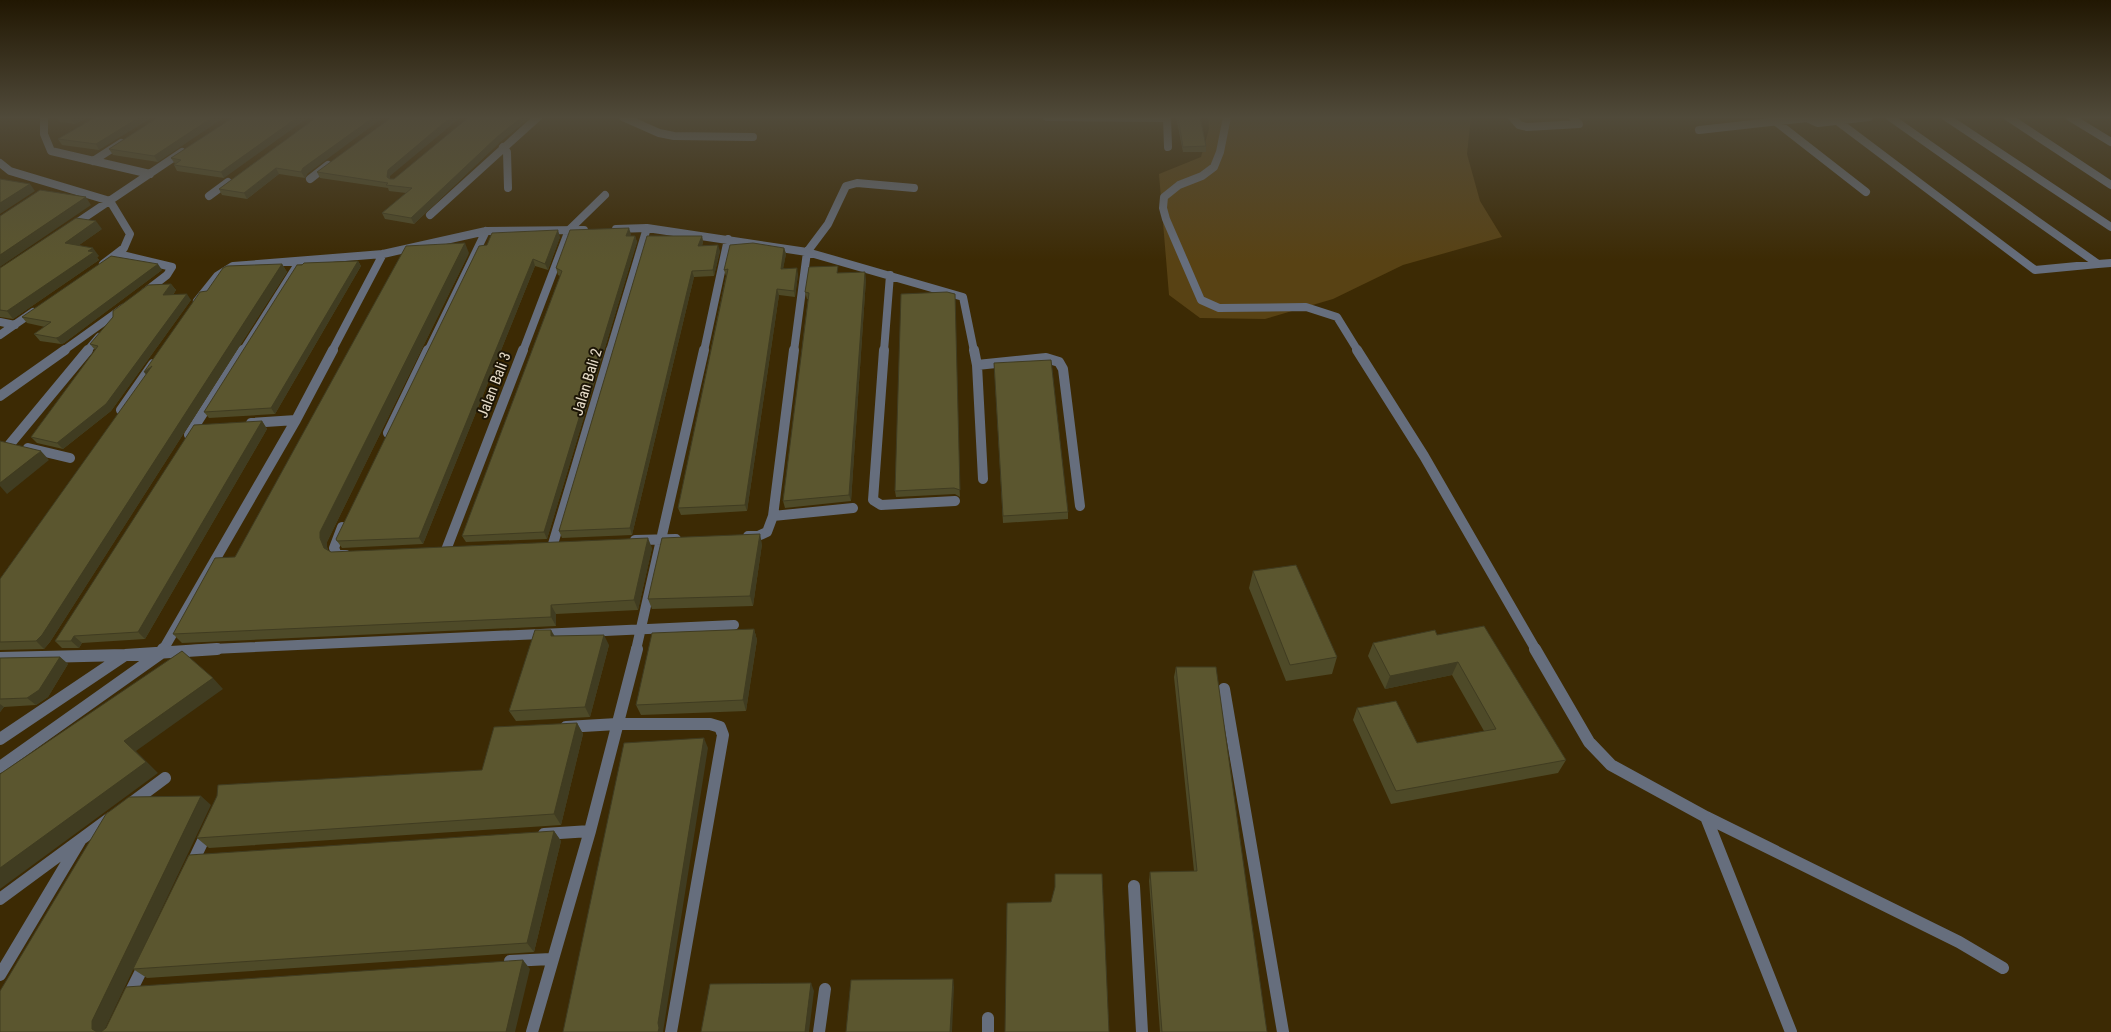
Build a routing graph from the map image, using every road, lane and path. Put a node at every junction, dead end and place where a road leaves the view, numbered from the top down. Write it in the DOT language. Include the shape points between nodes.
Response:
graph roads {
  1 [pos="3,165"];
  2 [pos="111,165"];
  3 [pos="163,165"];
  4 [pos="329,165"];
  5 [pos="484,165"];
  6 [pos="507,165"];
  7 [pos="1215,165"];
  8 [pos="1832,165"];
  9 [pos="1895,165"];
  10 [pos="1958,165"];
  11 [pos="2018,165"];
  12 [pos="2081,165"];
  13 [pos="10,171"];
  14 [pos="150,174"];
  15 [pos="0,177"];
  16 [pos="232,179"];
  17 [pos="310,179"];
  18 [pos="57,184"];
  19 [pos="2111,185"];
  20 [pos="508,188"];
  21 [pos="914,188"];
  22 [pos="49,189"];
  23 [pos="1866,192"];
  24 [pos="605,194"];
  25 [pos="209,196"];
  26 [pos="113,198"];
  27 [pos="430,216"];
  28 [pos="2111,227"];
  29 [pos="647,228"];
  30 [pos="588,229"];
  31 [pos="608,229"];
  32 [pos="569,230"];
  33 [pos="486,231"];
  34 [pos="63,232"];
  35 [pos="728,239"];
  36 [pos="807,252"];
  37 [pos="118,254"];
  38 [pos="383,254"];
  39 [pos="300,261"];
  40 [pos="2111,263"];
  41 [pos="2098,264"];
  42 [pos="94,270"];
  43 [pos="890,275"];
  44 [pos="129,304"];
  45 [pos="39,309"];
  46 [pos="192,309"];
  47 [pos="0,322"];
  48 [pos="15,325"];
  49 [pos="0,335"];
  50 [pos="158,357"];
  51 [pos="977,365"];
  52 [pos="0,396"];
  53 [pos="296,420"];
  54 [pos="113,421"];
  55 [pos="241,423"];
  56 [pos="5,443"];
  57 [pos="184,443"];
  58 [pos="381,446"];
  59 [pos="70,458"];
  60 [pos="983,479"];
  61 [pos="955,501"];
  62 [pos="1080,506"];
  63 [pos="853,508"];
  64 [pos="773,516"];
  65 [pos="346,518"];
  66 [pos="739,536"];
  67 [pos="691,538"];
  68 [pos="662,539"];
  69 [pos="622,541"];
  70 [pos="553,544"];
  71 [pos="446,550"];
  72 [pos="353,555"];
  73 [pos="734,625"];
  74 [pos="641,628"];
  75 [pos="161,653"];
  76 [pos="125,656"];
  77 [pos="0,658"];
  78 [pos="1224,689"];
  79 [pos="617,724"];
  80 [pos="550,727"];
  81 [pos="0,739"];
  82 [pos="0,767"];
  83 [pos="165,778"];
  84 [pos="1706,817"];
  85 [pos="212,821"];
  86 [pos="590,831"];
  87 [pos="531,835"];
  88 [pos="81,839"];
  89 [pos="187,874"];
  90 [pos="1134,886"];
  91 [pos="0,899"];
  92 [pos="150,952"];
  93 [pos="551,959"];
  94 [pos="492,963"];
  95 [pos="2003,968"];
  96 [pos="0,975"];
  97 [pos="153,986"];
  98 [pos="133,987"];
  99 [pos="825,990"];
  100 [pos="123,1009"];
  101 [pos="532,1032"];
  102 [pos="671,1032"];
  103 [pos="819,1032"];
  104 [pos="1142,1032"];
  105 [pos="1283,1032"];
  106 [pos="1791,1032"];
  1 -- 13 [label="street"];
  2 -- 14 [label="street"];
  3 -- 14 [label="street"];
  4 -- 17 [label="street"];
  5 -- 27 [label="street"];
  6 -- 20 [label="street"];
  7 -- 84 [label="street" via="1164,197 1166,219 1201,300 1219,308 1306,307 1337,317 1424,456 1589,742 1611,765"];
  8 -- 23 [label="street"];
  9 -- 41 [label="street" via="2035,270"];
  10 -- 41 [label="street"];
  11 -- 28 [label="street"];
  12 -- 19 [label="street"];
  13 -- 15 [label="street"];
  13 -- 18 [label="street"];
  14 -- 26 [label="street"];
  16 -- 25 [label="street"];
  18 -- 22 [label="street"];
  18 -- 26 [label="street"];
  21 -- 36 [label="street" via="857,183 846,186 828,224"];
  24 -- 32 [label="street"];
  26 -- 34 [label="street"];
  26 -- 37 [label="street" via="130,234 127,246"];
  29 -- 31 [label="street"];
  29 -- 35 [label="street"];
  29 -- 70 [label="street, Jalan Bali 2"];
  30 -- 32 [label="street"];
  32 -- 33 [label="street"];
  32 -- 71 [label="street, Jalan Bali 3"];
  33 -- 38 [label="street"];
  33 -- 58 [label="street"];
  35 -- 36 [label="street"];
  35 -- 68 [label="street"];
  36 -- 43 [label="street"];
  36 -- 64 [label="street"];
  37 -- 42 [label="street"];
  37 -- 44 [label="street" via="172,267 167,275"];
  38 -- 39 [label="street"];
  38 -- 53 [label="street"];
  39 -- 46 [label="street" via="251,263 222,270"];
  39 -- 57 [label="street" via="200,426"];
  40 -- 41 [label="street"];
  43 -- 51 [label="street" via="963,298"];
  43 -- 61 [label="street" via="873,500 877,504"];
  44 -- 52 [label="street"];
  44 -- 56 [label="street"];
  45 -- 48 [label="street"];
  47 -- 48 [label="street"];
  48 -- 49 [label="street"];
  50 -- 54 [label="street"];
  51 -- 60 [label="street"];
  51 -- 62 [label="street" via="1046,358 1059,362 1063,369"];
  53 -- 55 [label="street"];
  53 -- 75 [label="street"];
  56 -- 59 [label="street"];
  63 -- 64 [label="street"];
  64 -- 66 [label="street" via="767,532 758,536"];
  65 -- 72 [label="street" via="333,545 334,551 337,555"];
  67 -- 68 [label="street"];
  68 -- 69 [label="street"];
  68 -- 74 [label="street"];
  73 -- 74 [label="street"];
  74 -- 75 [label="street"];
  74 -- 79 [label="street"];
  75 -- 76 [label="street"];
  75 -- 82 [label="street"];
  76 -- 77 [label="street" via="52,652"];
  76 -- 81 [label="street"];
  78 -- 105 [label="street"];
  79 -- 80 [label="street"];
  79 -- 86 [label="street"];
  79 -- 102 [label="street" via="710,724 720,727 722,735"];
  83 -- 88 [label="street"];
  84 -- 95 [label="street" via="1959,942"];
  84 -- 106 [label="street"];
  85 -- 89 [label="street" via="200,857"];
  86 -- 87 [label="street"];
  86 -- 93 [label="street"];
  88 -- 91 [label="street"];
  88 -- 96 [label="street"];
  90 -- 104 [label="street"];
  92 -- 98 [label="street"];
  93 -- 94 [label="street"];
  93 -- 101 [label="street"];
  97 -- 98 [label="street"];
  98 -- 100 [label="street"];
  99 -- 103 [label="street"];
}
